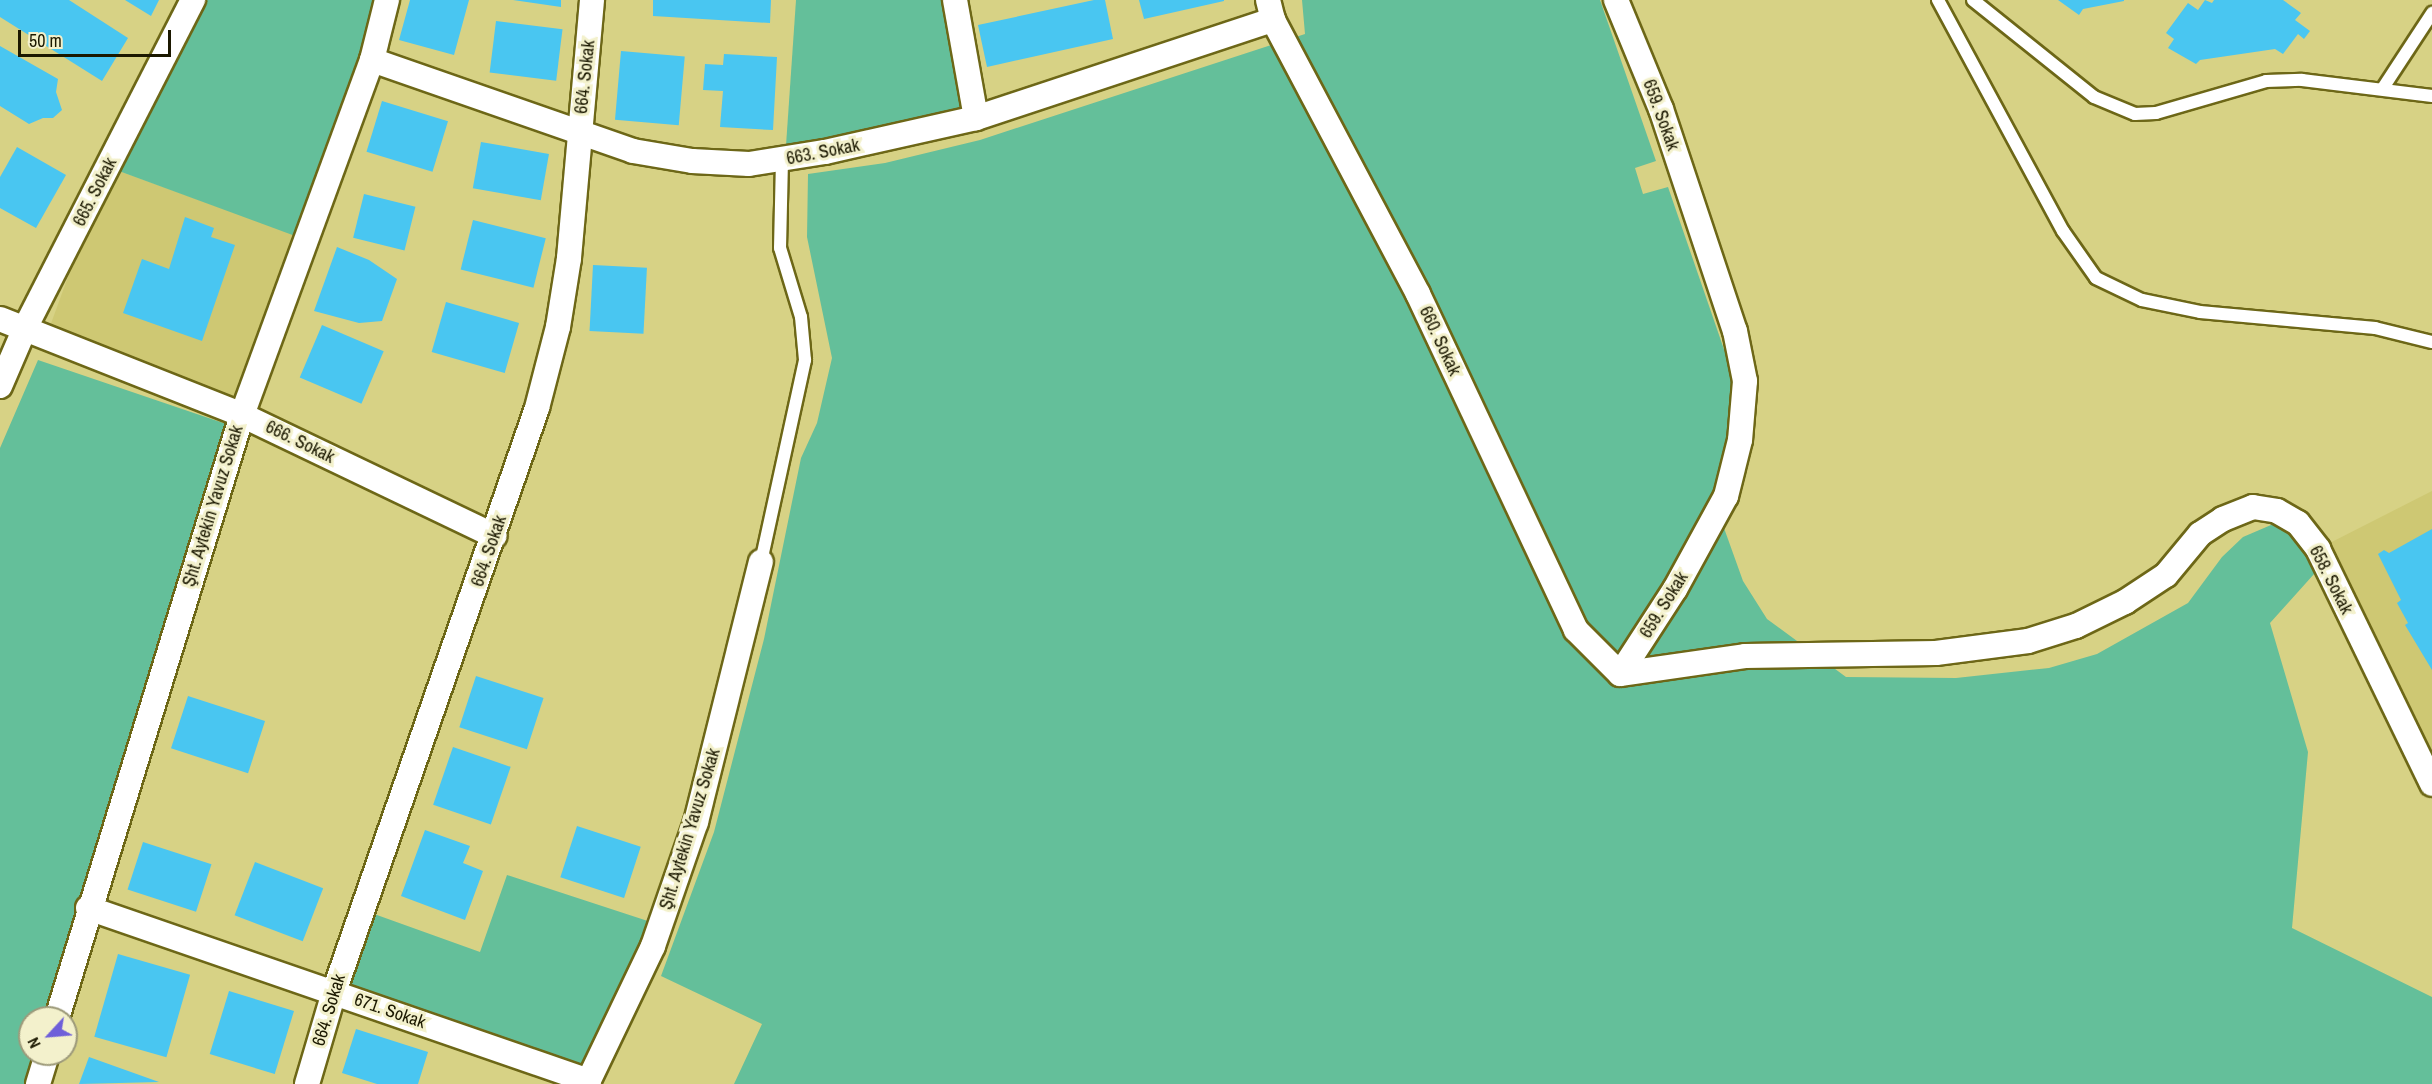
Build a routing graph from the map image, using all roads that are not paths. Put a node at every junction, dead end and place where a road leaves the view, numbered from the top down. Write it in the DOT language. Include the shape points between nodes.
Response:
graph roads {
  1 [pos="194,0"];
  2 [pos="387,0"];
  3 [pos="592,0"];
  4 [pos="955,0"];
  5 [pos="1616,0"];
  6 [pos="1938,0"];
  7 [pos="1973,0"];
  8 [pos="1270,10"];
  9 [pos="2432,13"];
  10 [pos="372,60"];
  11 [pos="2383,88"];
  12 [pos="2432,96"];
  13 [pos="976,118"];
  14 [pos="579,133"];
  15 [pos="782,160"];
  16 [pos="0,320"];
  17 [pos="25,328"];
  18 [pos="2432,342"];
  19 [pos="0,386"];
  20 [pos="242,415"];
  21 [pos="494,536"];
  22 [pos="761,562"];
  23 [pos="2166,574"];
  24 [pos="1620,674"];
  25 [pos="2432,784"];
  26 [pos="88,908"];
  27 [pos="334,992"];
  28 [pos="60,1006"];
  29 [pos="43,1066"];
  30 [pos="588,1083"];
  31 [pos="38,1084"];
  32 [pos="307,1084"];
  1 -- 17 [label="street, 665. Sokak"];
  2 -- 10 [label="street, Şht. Aytekin Yavuz Sokak"];
  3 -- 14 [label="street, 664. Sokak"];
  4 -- 13 [label="street"];
  5 -- 24 [label="street, 659. Sokak" via="1683,175 1735,331 1744,381 1740,440 1725,496 1675,589"];
  6 -- 18 [label="lane" via="2047,202 2096,278 2142,300 2200,312 2375,328"];
  7 -- 11 [label="lane" via="2094,97 2135,114 2156,113 2266,81 2302,80"];
  8 -- 13 [label="street, 663. Sokak"];
  8 -- 24 [label="street, 660. Sokak" via="1418,294 1576,630"];
  9 -- 11 [label="lane"];
  10 -- 14 [label="street, 663. Sokak"];
  10 -- 20 [label="street, Şht. Aytekin Yavuz Sokak"];
  11 -- 12 [label="lane"];
  13 -- 15 [label="street, 663. Sokak"];
  14 -- 15 [label="street, 663. Sokak" via="633,151 692,160 749,164"];
  14 -- 21 [label="street, 664. Sokak" via="558,327 537,408"];
  15 -- 22 [label="lane" via="780,248 801,317 805,360"];
  16 -- 17 [label="street, 666. Sokak"];
  17 -- 19 [label="street, 665. Sokak"];
  17 -- 20 [label="street, 666. Sokak"];
  20 -- 21 [label="street, 666. Sokak"];
  20 -- 26 [label="street, Şht. Aytekin Yavuz Sokak"];
  21 -- 27 [label="street, 664. Sokak"];
  22 -- 30 [label="street, Şht. Aytekin Yavuz Sokak" via="696,822 653,946"];
  23 -- 24 [label="street, 659. Sokak" via="2076,626 2028,641 1936,653 1745,656"];
  23 -- 25 [label="street, 658. Sokak" via="2200,534 2253,507 2277,511 2298,524 2318,549"];
  26 -- 27 [label="street, 671. Sokak"];
  26 -- 28 [label="street, Şht. Aytekin Yavuz Sokak"];
  27 -- 30 [label="street, 671. Sokak"];
  27 -- 32 [label="street, 664. Sokak"];
  29 -- 31 [label="street"];
}
